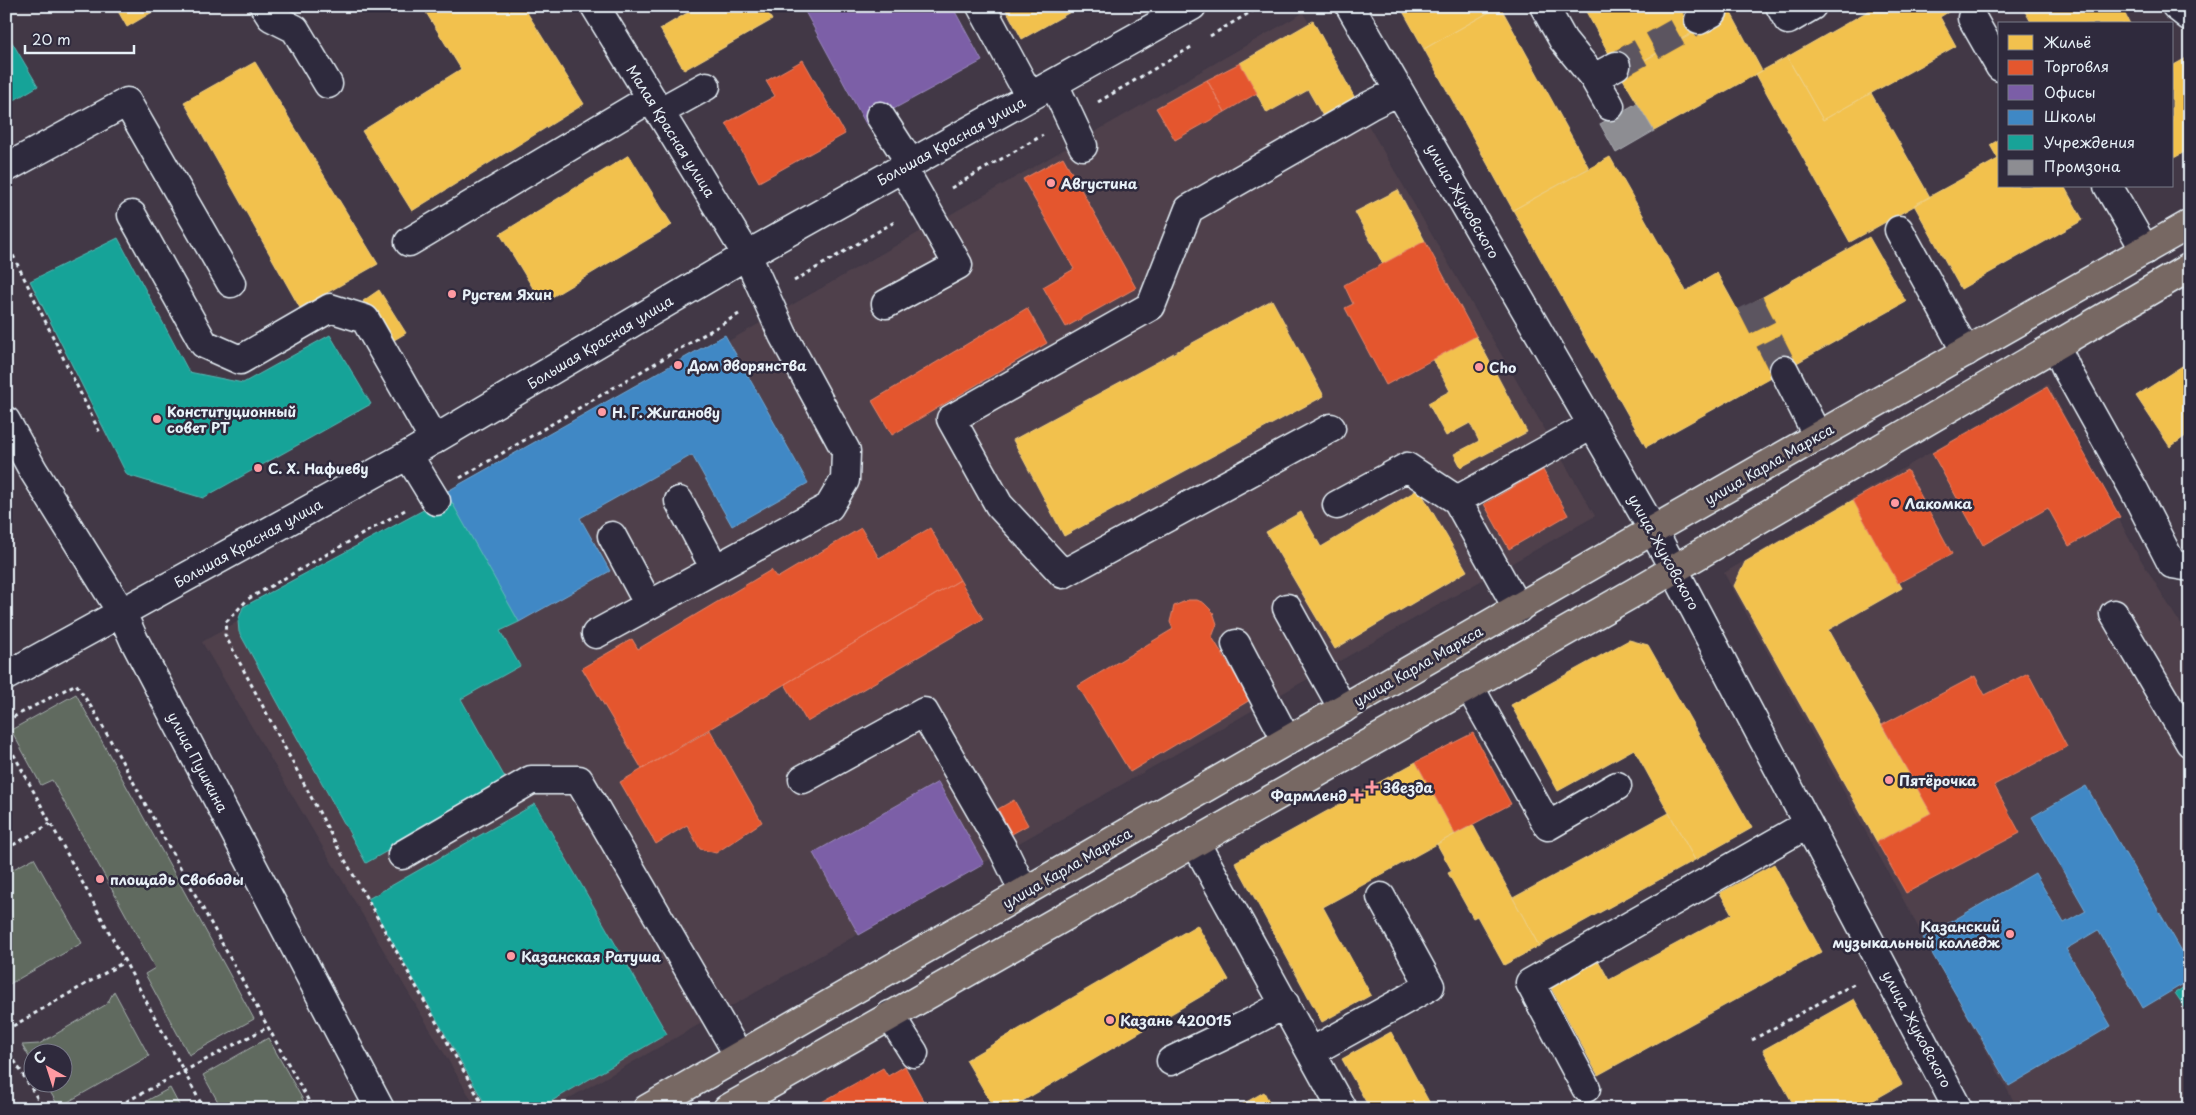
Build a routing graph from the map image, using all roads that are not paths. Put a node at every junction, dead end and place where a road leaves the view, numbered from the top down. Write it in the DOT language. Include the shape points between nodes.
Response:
graph roads {
  1 [pos="264,6"];
  2 [pos="981,6"];
  3 [pos="1192,6"];
  4 [pos="1350,6"];
  5 [pos="1544,6"];
  6 [pos="1780,6"];
  7 [pos="1812,6"];
  8 [pos="2176,6"];
  9 [pos="601,8"];
  10 [pos="1158,15"];
  11 [pos="2190,16"];
  12 [pos="1972,18"];
  13 [pos="1998,64"];
  14 [pos="328,84"];
  15 [pos="1054,84"];
  16 [pos="706,86"];
  17 [pos="1399,91"];
  18 [pos="1030,97"];
  19 [pos="655,105"];
  20 [pos="1610,106"];
  21 [pos="880,116"];
  22 [pos="1083,146"];
  23 [pos="907,166"];
  24 [pos="6,168"];
  25 [pos="2109,188"];
  26 [pos="132,215"];
  27 [pos="2190,224"];
  28 [pos="1900,230"];
  29 [pos="409,242"];
  30 [pos="2145,250"];
  31 [pos="747,255"];
  32 [pos="2190,267"];
  33 [pos="231,283"];
  34 [pos="886,304"];
  35 [pos="2056,346"];
  36 [pos="1966,352"];
  37 [pos="1784,370"];
  38 [pos="6,422"];
  39 [pos="1592,425"];
  40 [pos="1331,428"];
  41 [pos="1818,437"];
  42 [pos="434,440"];
  43 [pos="408,454"];
  44 [pos="434,498"];
  45 [pos="1457,500"];
  46 [pos="679,501"];
  47 [pos="1337,506"];
  48 [pos="1653,530"];
  49 [pos="612,536"];
  50 [pos="2190,567"];
  51 [pos="715,569"];
  52 [pos="1673,569"];
  53 [pos="649,605"];
  54 [pos="1287,608"];
  55 [pos="1518,609"];
  56 [pos="122,613"];
  57 [pos="2114,614"];
  58 [pos="596,634"];
  59 [pos="1236,644"];
  60 [pos="6,676"];
  61 [pos="1469,686"];
  62 [pos="1344,709"];
  63 [pos="1287,741"];
  64 [pos="2190,742"];
  65 [pos="803,779"];
  66 [pos="1617,786"];
  67 [pos="1808,824"];
  68 [pos="1195,842"];
  69 [pos="402,855"];
  70 [pos="1024,892"];
  71 [pos="1381,897"];
  72 [pos="1285,1004"];
  73 [pos="890,1016"];
  74 [pos="1311,1052"];
  75 [pos="914,1053"];
  76 [pos="739,1056"];
  77 [pos="1170,1061"];
  78 [pos="1586,1088"];
  79 [pos="380,1109"];
  80 [pos="648,1109"];
  81 [pos="727,1109"];
  82 [pos="1342,1109"];
  83 [pos="1958,1109"];
  1 -- 14 [label="street" via="271,17 295,29"];
  2 -- 18 [label="street"];
  3 -- 10 [label="street, Большая Красная улица"];
  4 -- 17 [label="street, улица Жуковского"];
  5 -- 20 [label="street" via="1563,40 1605,72"];
  6 -- 7 [label="street" via="1788,20"];
  8 -- 11 [label="street"];
  9 -- 19 [label="street, Малая Красная улица"];
  10 -- 15 [label="street, Большая Красная улица"];
  12 -- 13 [label="street"];
  15 -- 18 [label="street, Большая Красная улица"];
  15 -- 22 [label="street"];
  16 -- 19 [label="street"];
  17 -- 39 [label="street, улица Жуковского"];
  17 -- 40 [label="street" via="1189,209 1151,306 951,418 999,505 1063,574"];
  18 -- 23 [label="street, Большая Красная улица"];
  19 -- 29 [label="street"];
  19 -- 31 [label="street, Малая Красная улица"];
  21 -- 23 [label="street"];
  23 -- 31 [label="street, Большая Красная улица"];
  23 -- 34 [label="street" via="958,265"];
  24 -- 33 [label="street" via="127,102"];
  25 -- 30 [label="street"];
  26 -- 42 [label="street" via="204,344 240,360 330,308 365,319"];
  27 -- 30 [label="main road, улица Карла Маркса"];
  28 -- 36 [label="street"];
  30 -- 36 [label="main road, улица Карла Маркса"];
  31 -- 42 [label="street, Большая Красная улица"];
  31 -- 51 [label="street, Малая Красная улица" via="783,335 846,451 846,480 829,507"];
  32 -- 35 [label="main road"];
  35 -- 50 [label="street" via="2172,564"];
  35 -- 52 [label="main road"];
  36 -- 41 [label="main road, улица Карла Маркса"];
  37 -- 41 [label="street"];
  38 -- 56 [label="street, улица Пушкина"];
  39 -- 45 [label="street"];
  39 -- 48 [label="street, улица Жуковского"];
  41 -- 48 [label="main road, улица Карла Маркса"];
  42 -- 43 [label="street, Большая Красная улица"];
  43 -- 44 [label="street"];
  43 -- 56 [label="street, Большая Красная улица"];
  45 -- 47 [label="street" via="1407,466"];
  45 -- 55 [label="street"];
  46 -- 51 [label="street"];
  48 -- 52 [label="street, улица Жуковского"];
  48 -- 55 [label="main road, улица Карла Маркса"];
  49 -- 53 [label="street"];
  51 -- 53 [label="street, Малая Красная улица"];
  52 -- 61 [label="main road"];
  52 -- 67 [label="street, улица Жуковского"];
  53 -- 58 [label="street, Малая Красная улица"];
  54 -- 62 [label="street"];
  55 -- 62 [label="main road, улица Карла Маркса"];
  56 -- 60 [label="street, Большая Красная улица"];
  56 -- 79 [label="street, улица Пушкина"];
  57 -- 64 [label="street"];
  59 -- 63 [label="street"];
  61 -- 66 [label="street" via="1548,826"];
  61 -- 68 [label="main road"];
  62 -- 63 [label="main road, улица Карла Маркса"];
  63 -- 70 [label="main road, улица Карла Маркса"];
  65 -- 70 [label="street" via="924,712"];
  67 -- 78 [label="street" via="1530,983"];
  67 -- 83 [label="street, улица Жуковского"];
  68 -- 72 [label="street"];
  68 -- 73 [label="main road"];
  69 -- 76 [label="street" via="531,780 579,780"];
  70 -- 76 [label="main road, улица Карла Маркса"];
  71 -- 74 [label="street" via="1430,986"];
  72 -- 74 [label="street"];
  72 -- 77 [label="street"];
  73 -- 75 [label="street"];
  73 -- 81 [label="main road"];
  74 -- 82 [label="street"];
  76 -- 80 [label="main road, улица Карла Маркса"];
}
